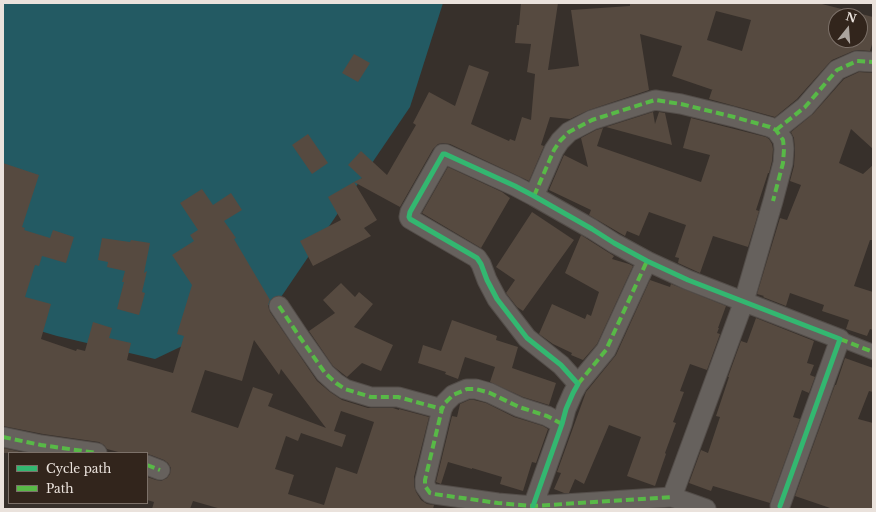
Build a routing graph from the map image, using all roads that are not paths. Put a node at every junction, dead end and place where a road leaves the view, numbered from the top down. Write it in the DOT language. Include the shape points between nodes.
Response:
graph roads {
  1 [pos="873,62"];
  2 [pos="776,130"];
  3 [pos="534,196"];
  4 [pos="647,261"];
  5 [pos="744,301"];
  6 [pos="279,306"];
  7 [pos="840,339"];
  8 [pos="873,352"];
  9 [pos="578,384"];
  10 [pos="442,409"];
  11 [pos="562,424"];
  12 [pos="3,437"];
  13 [pos="90,452"];
  14 [pos="672,497"];
  15 [pos="533,506"];
  16 [pos="782,508"];
  17 [pos="706,509"];
  1 -- 2 [label="street" via="857,61 837,70 805,108"];
  2 -- 3 [label="street" via="734,117 655,100 592,120 569,132 554,150"];
  2 -- 5 [label="street" via="783,140 783,163"];
  3 -- 4 [label="street"];
  3 -- 9 [label="street" via="443,154 409,217 477,258 497,299 527,338 561,365"];
  4 -- 5 [label="street"];
  4 -- 9 [label="street" via="606,350"];
  5 -- 7 [label="street"];
  5 -- 14 [label="street"];
  6 -- 10 [label="street" via="326,373 345,389 371,397 398,397"];
  7 -- 8 [label="street"];
  7 -- 16 [label="street"];
  9 -- 11 [label="street"];
  10 -- 11 [label="street" via="453,395 467,389 476,389 490,392"];
  10 -- 15 [label="street" via="425,480 425,486 430,493"];
  11 -- 15 [label="street"];
  12 -- 13 [label="street"];
  14 -- 15 [label="street"];
  14 -- 17 [label="street"];
}
